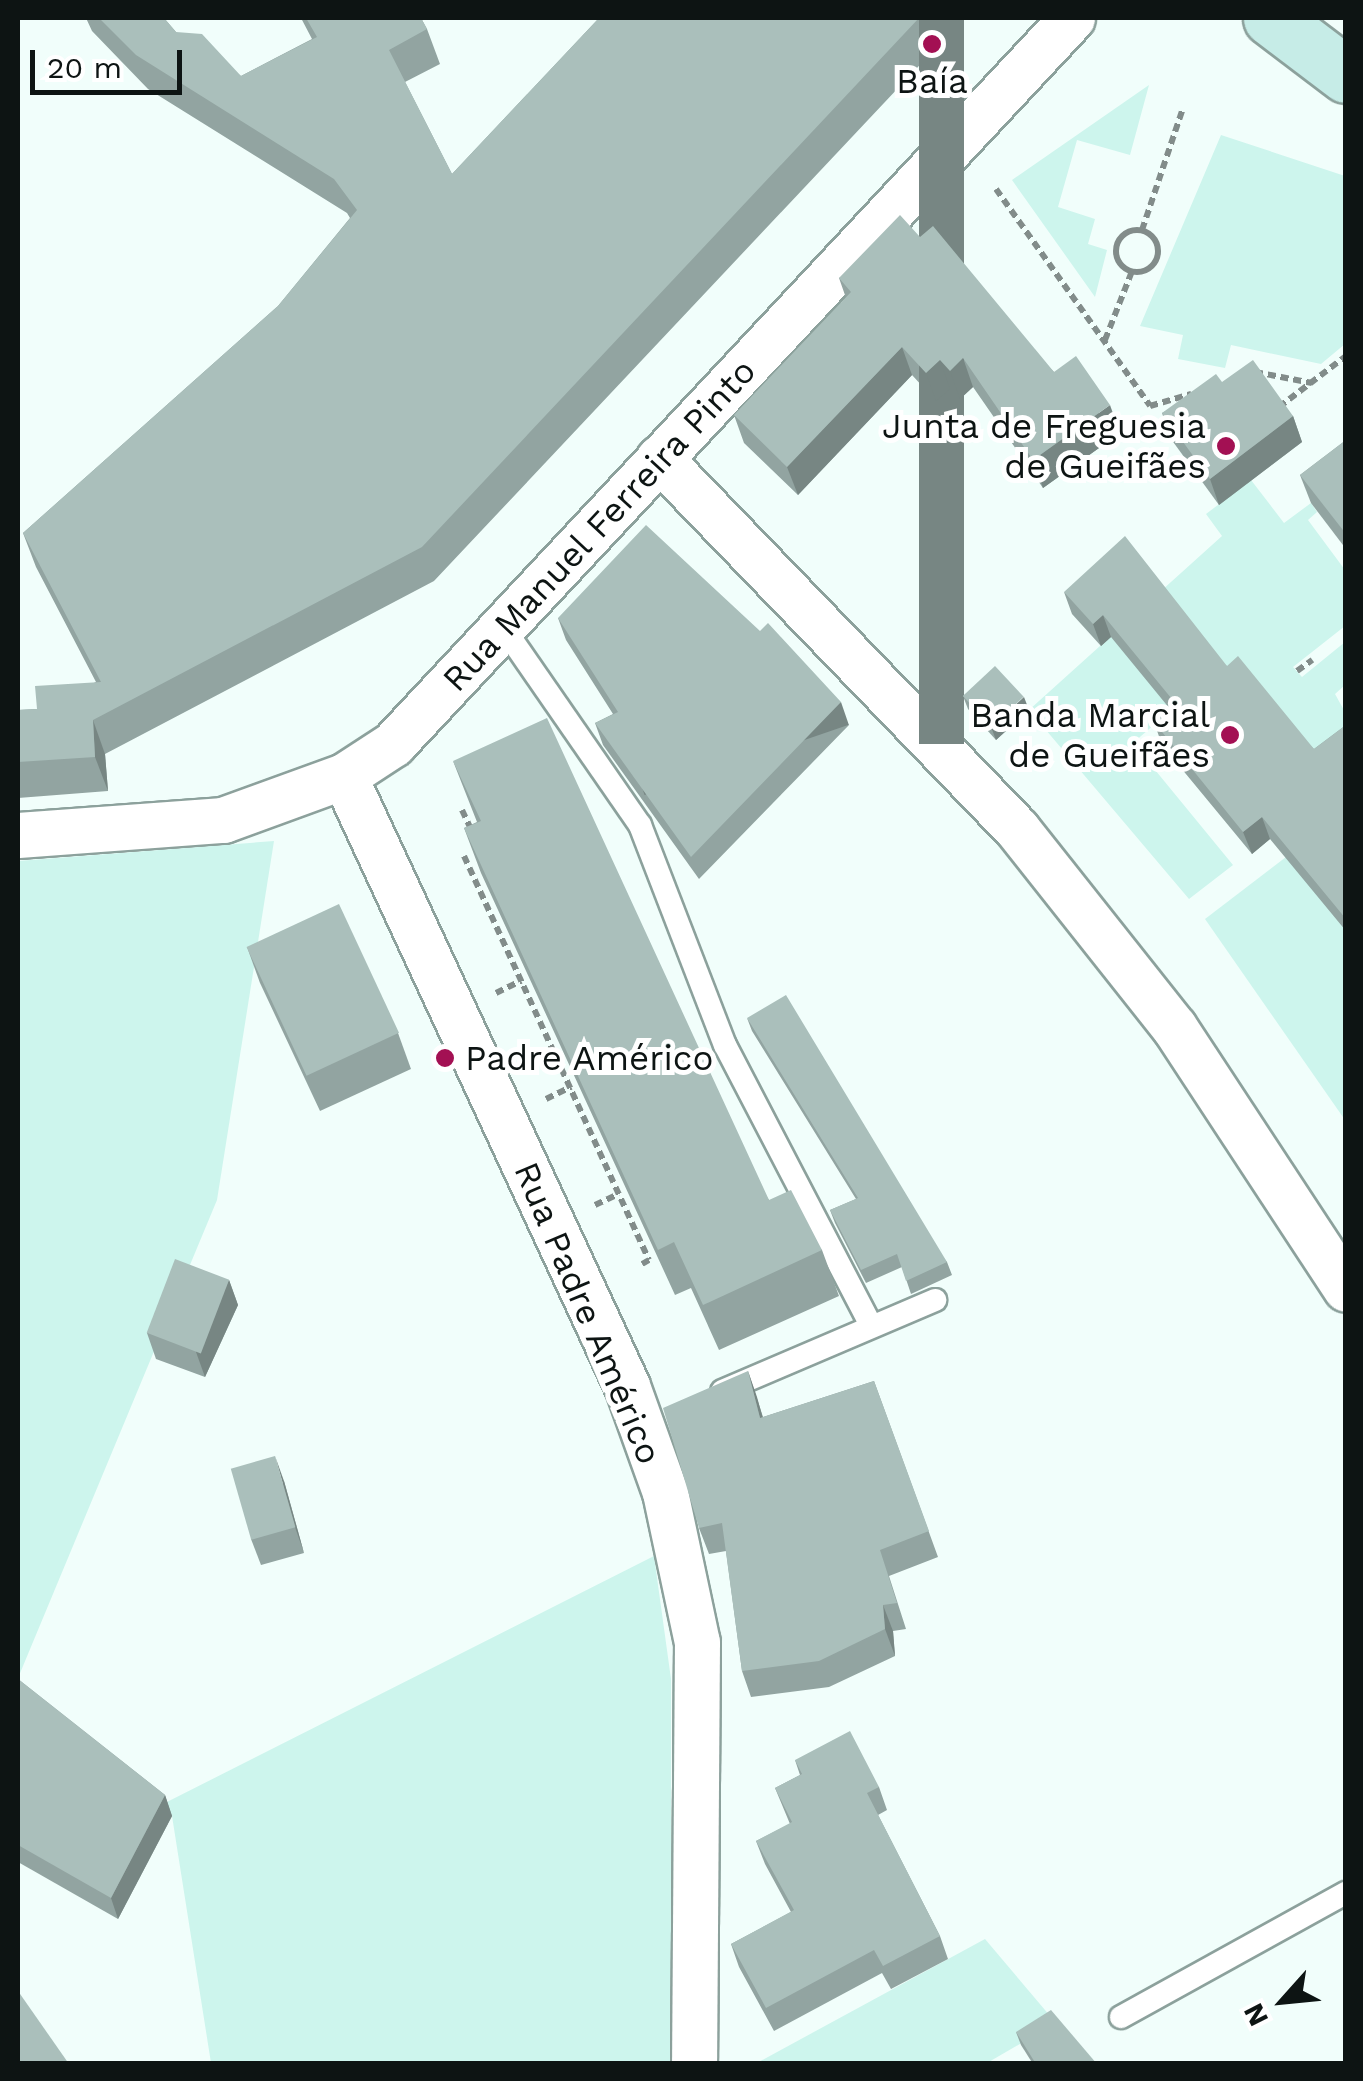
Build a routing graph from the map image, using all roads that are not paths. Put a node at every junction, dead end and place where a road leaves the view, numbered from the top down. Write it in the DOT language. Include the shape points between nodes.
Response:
graph roads {
  1 [pos="1072,18"];
  2 [pos="1271,18"];
  3 [pos="1346,76"];
  4 [pos="659,458"];
  5 [pos="506,630"];
  6 [pos="344,776"];
  7 [pos="18,835"];
  8 [pos="1346,1289"];
  9 [pos="935,1300"];
  10 [pos="871,1324"];
  11 [pos="694,1404"];
  12 [pos="1346,1893"];
  13 [pos="1121,2017"];
  14 [pos="694,2064"];
  1 -- 4 [label="street, Rua Manuel Ferreira Pinto"];
  2 -- 3 [label="main road"];
  4 -- 5 [label="street, Rua Manuel Ferreira Pinto"];
  4 -- 8 [label="street" via="1017,830 1174,1027"];
  5 -- 6 [label="street, Rua Manuel Ferreira Pinto" via="393,744"];
  5 -- 10 [label="lane" via="640,826 725,1044"];
  6 -- 7 [label="street, Rua Manuel Ferreira Pinto" via="223,820"];
  6 -- 14 [label="street, Rua Padre Américo" via="649,1423 697,1642"];
  9 -- 10 [label="lane"];
  10 -- 11 [label="lane"];
  12 -- 13 [label="lane"];
}
